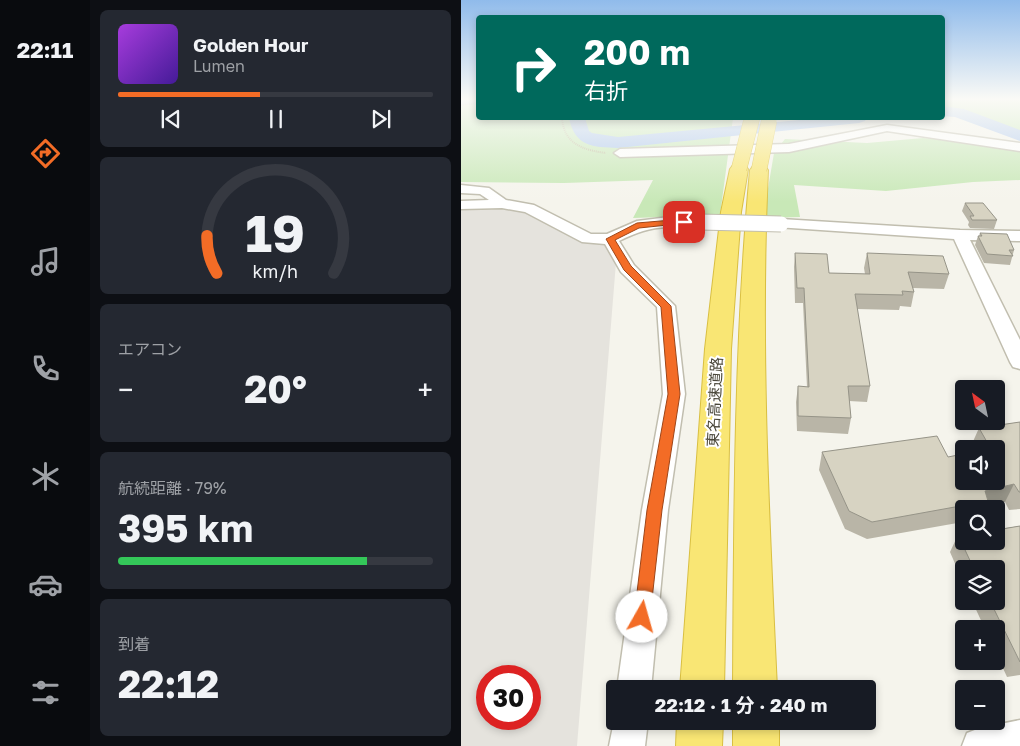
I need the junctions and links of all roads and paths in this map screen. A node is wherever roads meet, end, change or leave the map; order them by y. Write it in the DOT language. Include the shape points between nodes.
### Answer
graph roads {
  1 [pos="565,133"];
  2 [pos="751,133"];
  3 [pos="764,133"];
  4 [pos="863,133"];
  5 [pos="921,133"];
  6 [pos="1020,147"];
  7 [pos="619,153"];
  8 [pos="749,169"];
  9 [pos="461,189"];
  10 [pos="502,204"];
  11 [pos="461,205"];
  12 [pos="960,236"];
  13 [pos="1020,236"];
  14 [pos="611,239"];
  15 [pos="1020,362"];
  16 [pos="635,680"];
  17 [pos="701,680"];
  18 [pos="755,680"];
  19 [pos="629,730"];
  20 [pos="700,730"];
  21 [pos="756,730"];
  22 [pos="1020,738"];
  23 [pos="627,746"];
  24 [pos="699,746"];
  25 [pos="756,746"];
  26 [pos="981,746"];
  1 -- 7 [label="path" via="576,145 589,152"];
  2 -- 8 [label="highway, 東名高速道路, bridge"];
  3 -- 8 [label="highway, 東名高速道路, bridge"];
  4 -- 7 [label="street" via="789,148"];
  5 -- 6 [label="street"];
  8 -- 17 [label="highway, 東名高速道路" via="731,212 718,349"];
  8 -- 18 [label="highway, 東名高速道路" via="756,211 751,356"];
  9 -- 10 [label="street" via="490,192"];
  10 -- 11 [label="street"];
  10 -- 14 [label="street" via="529,208 588,239"];
  12 -- 13 [label="street"];
  12 -- 14 [label="street, bridge" via="781,224 669,222 637,226"];
  12 -- 15 [label="street"];
  14 -- 16 [label="street" via="627,268 666,306 674,394 655,510"];
  19 -- 23 [label="street"];
  20 -- 24 [label="highway"];
  21 -- 25 [label="highway"];
  22 -- 26 [label="street"];
}
